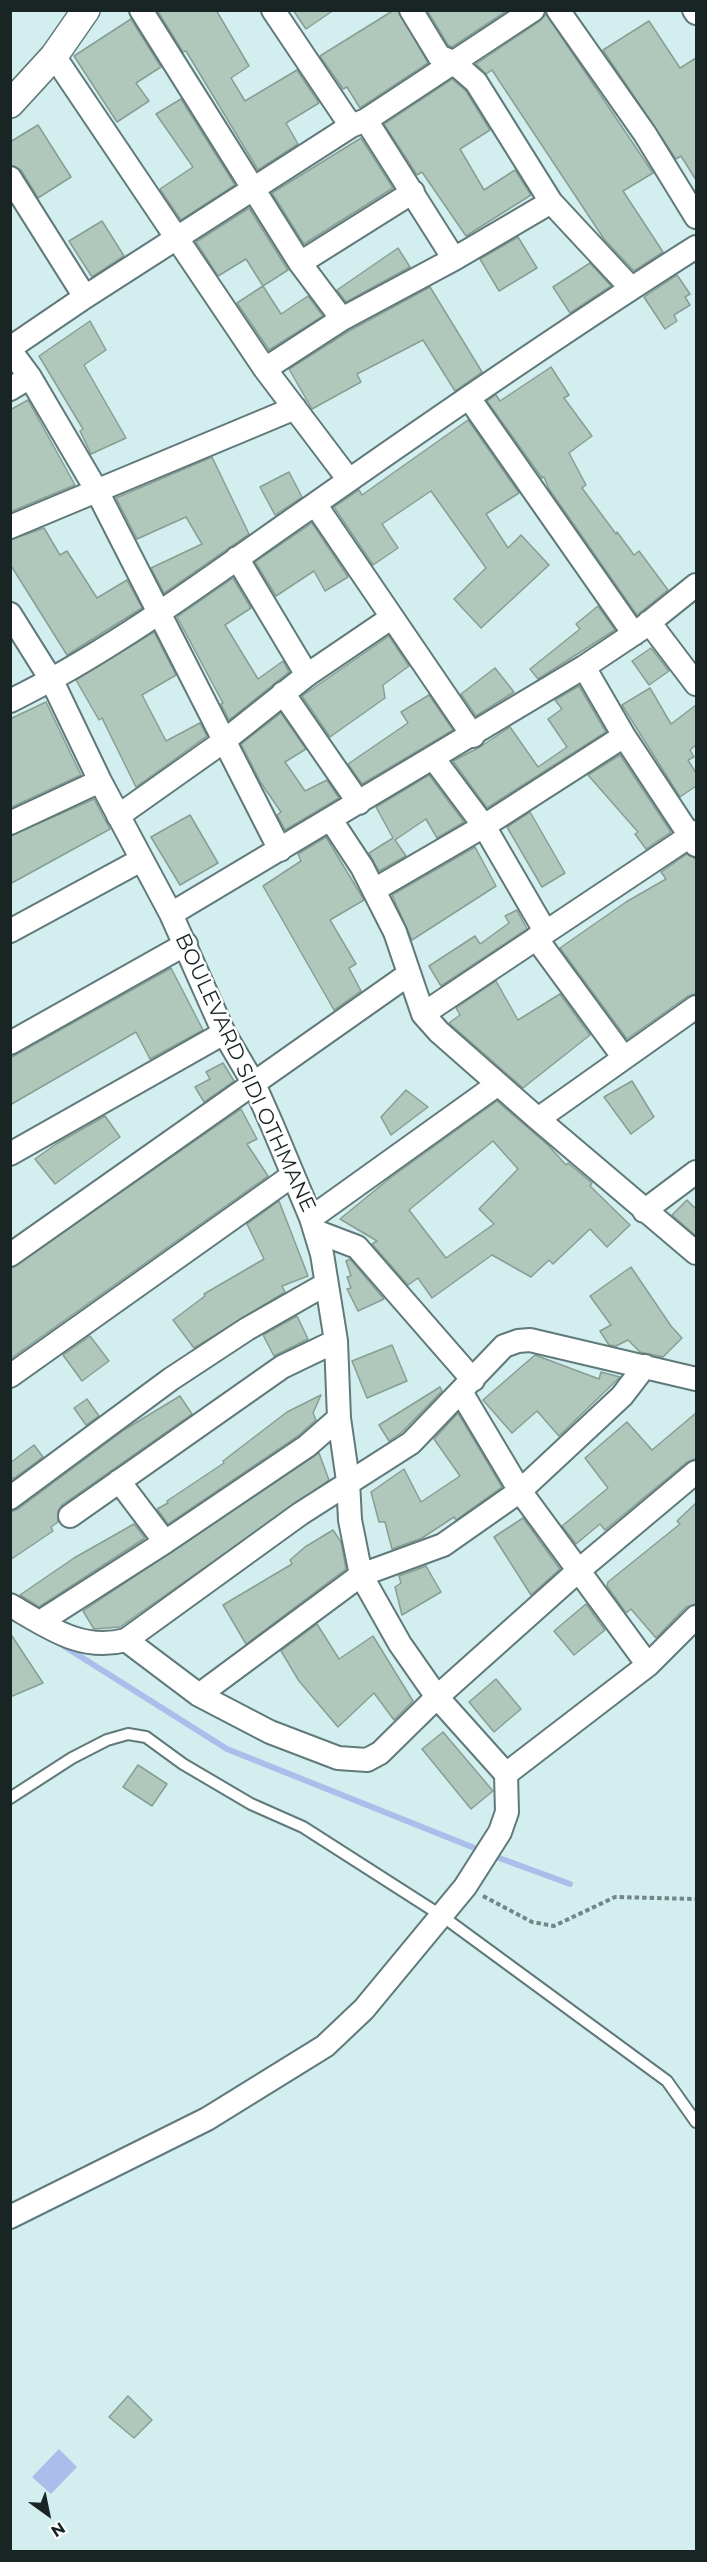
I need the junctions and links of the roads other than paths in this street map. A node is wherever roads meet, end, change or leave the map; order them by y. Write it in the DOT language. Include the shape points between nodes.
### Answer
graph roads {
  1 [pos="86,10"];
  2 [pos="141,10"];
  3 [pos="273,10"];
  4 [pos="411,10"];
  5 [pos="533,10"];
  6 [pos="558,10"];
  7 [pos="54,56"];
  8 [pos="453,62"];
  9 [pos="10,104"];
  10 [pos="359,123"];
  11 [pos="10,178"];
  12 [pos="252,189"];
  13 [pos="413,192"];
  14 [pos="551,202"];
  15 [pos="696,217"];
  16 [pos="176,238"];
  17 [pos="696,247"];
  18 [pos="454,259"];
  19 [pos="300,263"];
  20 [pos="631,288"];
  21 [pos="85,297"];
  22 [pos="342,319"];
  23 [pos="10,349"];
  24 [pos="265,369"];
  25 [pos="30,377"];
  26 [pos="10,388"];
  27 [pos="469,398"];
  28 [pos="295,408"];
  29 [pos="349,480"];
  30 [pos="97,491"];
  31 [pos="315,504"];
  32 [pos="10,527"];
  33 [pos="237,558"];
  34 [pos="696,585"];
  35 [pos="159,613"];
  36 [pos="10,614"];
  37 [pos="392,618"];
  38 [pos="642,628"];
  39 [pos="584,668"];
  40 [pos="307,675"];
  41 [pos="52,681"];
  42 [pos="696,684"];
  43 [pos="283,693"];
  44 [pos="10,701"];
  45 [pos="473,736"];
  46 [pos="624,736"];
  47 [pos="224,741"];
  48 [pos="434,759"];
  49 [pos="100,781"];
  50 [pos="359,803"];
  51 [pos="118,816"];
  52 [pos="331,820"];
  53 [pos="10,823"];
  54 [pos="484,825"];
  55 [pos="694,837"];
  56 [pos="280,850"];
  57 [pos="141,860"];
  58 [pos="374,890"];
  59 [pos="171,914"];
  60 [pos="10,931"];
  61 [pos="541,934"];
  62 [pos="186,944"];
  63 [pos="409,974"];
  64 [pos="696,1006"];
  65 [pos="423,1014"];
  66 [pos="224,1033"];
  67 [pos="10,1043"];
  68 [pos="624,1058"];
  69 [pos="254,1084"];
  70 [pos="498,1084"];
  71 [pos="538,1119"];
  72 [pos="10,1154"];
  73 [pos="696,1172"];
  74 [pos="293,1175"];
  75 [pos="644,1211"];
  76 [pos="313,1224"];
  77 [pos="696,1253"];
  78 [pos="10,1256"];
  79 [pos="326,1284"];
  80 [pos="336,1341"];
  81 [pos="645,1366"];
  82 [pos="10,1376"];
  83 [pos="696,1379"];
  84 [pos="467,1386"];
  85 [pos="339,1418"];
  86 [pos="696,1472"];
  87 [pos="119,1481"];
  88 [pos="348,1481"];
  89 [pos="520,1491"];
  90 [pos="10,1498"];
  91 [pos="70,1516"];
  92 [pos="165,1542"];
  93 [pos="578,1571"];
  94 [pos="362,1575"];
  95 [pos="10,1605"];
  96 [pos="696,1617"];
  97 [pos="40,1622"];
  98 [pos="126,1640"];
  99 [pos="648,1665"];
  100 [pos="199,1695"];
  101 [pos="437,1697"];
  102 [pos="506,1774"];
  103 [pos="10,1798"];
  104 [pos="442,1916"];
  105 [pos="696,2122"];
  106 [pos="10,2217"];
  1 -- 7 [label="street"];
  2 -- 12 [label="street"];
  3 -- 10 [label="street"];
  4 -- 8 [label="street" via="440,56"];
  5 -- 8 [label="street"];
  6 -- 15 [label="street" via="645,134"];
  7 -- 9 [label="street"];
  7 -- 16 [label="street"];
  8 -- 10 [label="street"];
  8 -- 14 [label="street" via="476,82"];
  10 -- 12 [label="street"];
  10 -- 13 [label="street"];
  11 -- 21 [label="street"];
  12 -- 16 [label="street"];
  12 -- 19 [label="street"];
  13 -- 18 [label="street"];
  13 -- 19 [label="street"];
  14 -- 18 [label="street"];
  14 -- 20 [label="street"];
  16 -- 21 [label="street"];
  16 -- 24 [label="street"];
  17 -- 20 [label="street"];
  18 -- 22 [label="street"];
  19 -- 22 [label="street"];
  20 -- 27 [label="street"];
  21 -- 23 [label="street"];
  22 -- 24 [label="street"];
  23 -- 25 [label="street"];
  24 -- 28 [label="street"];
  25 -- 26 [label="street"];
  25 -- 30 [label="street"];
  27 -- 29 [label="street"];
  27 -- 38 [label="street"];
  28 -- 29 [label="street"];
  28 -- 30 [label="street"];
  29 -- 31 [label="street"];
  30 -- 32 [label="street"];
  30 -- 35 [label="street"];
  31 -- 33 [label="street"];
  31 -- 37 [label="street"];
  33 -- 35 [label="street"];
  33 -- 40 [label="street"];
  34 -- 38 [label="street"];
  35 -- 41 [label="street"];
  35 -- 47 [label="street"];
  36 -- 41 [label="street, BOULEVARD SIDI OTHMANE"];
  37 -- 40 [label="street"];
  37 -- 45 [label="street"];
  38 -- 39 [label="street"];
  38 -- 42 [label="street"];
  39 -- 45 [label="street"];
  39 -- 46 [label="street"];
  40 -- 43 [label="street"];
  41 -- 44 [label="street"];
  41 -- 49 [label="street, BOULEVARD SIDI OTHMANE"];
  43 -- 47 [label="street"];
  43 -- 50 [label="street"];
  45 -- 48 [label="street"];
  46 -- 54 [label="street"];
  46 -- 55 [label="street"];
  47 -- 51 [label="street"];
  47 -- 56 [label="street"];
  48 -- 50 [label="street"];
  48 -- 54 [label="street"];
  49 -- 51 [label="street, BOULEVARD SIDI OTHMANE"];
  49 -- 53 [label="street"];
  50 -- 52 [label="street"];
  51 -- 57 [label="street, BOULEVARD SIDI OTHMANE"];
  52 -- 56 [label="street"];
  52 -- 58 [label="street"];
  54 -- 58 [label="street"];
  54 -- 61 [label="street"];
  55 -- 61 [label="street"];
  56 -- 59 [label="street"];
  57 -- 59 [label="street, BOULEVARD SIDI OTHMANE"];
  57 -- 60 [label="street"];
  58 -- 63 [label="street" via="395,932"];
  59 -- 62 [label="street, BOULEVARD SIDI OTHMANE"];
  61 -- 65 [label="street"];
  61 -- 68 [label="street"];
  62 -- 66 [label="street, BOULEVARD SIDI OTHMANE"];
  62 -- 67 [label="street"];
  63 -- 65 [label="street"];
  63 -- 69 [label="street"];
  64 -- 68 [label="street"];
  65 -- 70 [label="street"];
  66 -- 69 [label="street, BOULEVARD SIDI OTHMANE"];
  66 -- 72 [label="street"];
  68 -- 71 [label="street"];
  69 -- 74 [label="street, BOULEVARD SIDI OTHMANE"];
  69 -- 78 [label="street"];
  70 -- 71 [label="street"];
  70 -- 76 [label="street"];
  71 -- 75 [label="street"];
  73 -- 75 [label="street"];
  74 -- 76 [label="street, BOULEVARD SIDI OTHMANE"];
  74 -- 82 [label="street"];
  75 -- 77 [label="street"];
  76 -- 79 [label="street, BOULEVARD SIDI OTHMANE"];
  76 -- 84 [label="street" via="357,1247"];
  79 -- 80 [label="street, BOULEVARD SIDI OTHMANE"];
  79 -- 90 [label="street" via="171,1379"];
  80 -- 85 [label="street, BOULEVARD SIDI OTHMANE"];
  80 -- 87 [label="street" via="282,1367"];
  81 -- 83 [label="street"];
  81 -- 84 [label="street" via="530,1340 518,1341 504,1346"];
  81 -- 89 [label="street" via="622,1396"];
  84 -- 88 [label="street" via="411,1443"];
  84 -- 89 [label="street"];
  85 -- 88 [label="street, BOULEVARD SIDI OTHMANE"];
  85 -- 92 [label="street" via="307,1446"];
  86 -- 93 [label="street"];
  87 -- 91 [label="street"];
  87 -- 92 [label="street"];
  88 -- 94 [label="street, BOULEVARD SIDI OTHMANE" via="350,1520"];
  88 -- 98 [label="street"];
  89 -- 93 [label="street"];
  89 -- 94 [label="street" via="443,1545"];
  92 -- 97 [label="street"];
  93 -- 99 [label="street"];
  93 -- 101 [label="street"];
  94 -- 100 [label="street"];
  94 -- 101 [label="street, BOULEVARD SIDI OTHMANE" via="400,1644"];
  95 -- 97 [label="street"];
  96 -- 99 [label="street"];
  97 -- 98 [label="street" via="73,1640 91,1644"];
  98 -- 100 [label="street"];
  99 -- 102 [label="street"];
  100 -- 101 [label="street" via="270,1732 354,1761 380,1753"];
  101 -- 102 [label="street, BOULEVARD SIDI OTHMANE"];
  102 -- 104 [label="street" via="507,1812 500,1832"];
  103 -- 104 [label="lane" via="107,1740 128,1734 146,1737 251,1804 303,1827"];
  104 -- 105 [label="lane" via="667,2081"];
  104 -- 106 [label="street" via="364,2009 325,2046 207,2119"];
}
